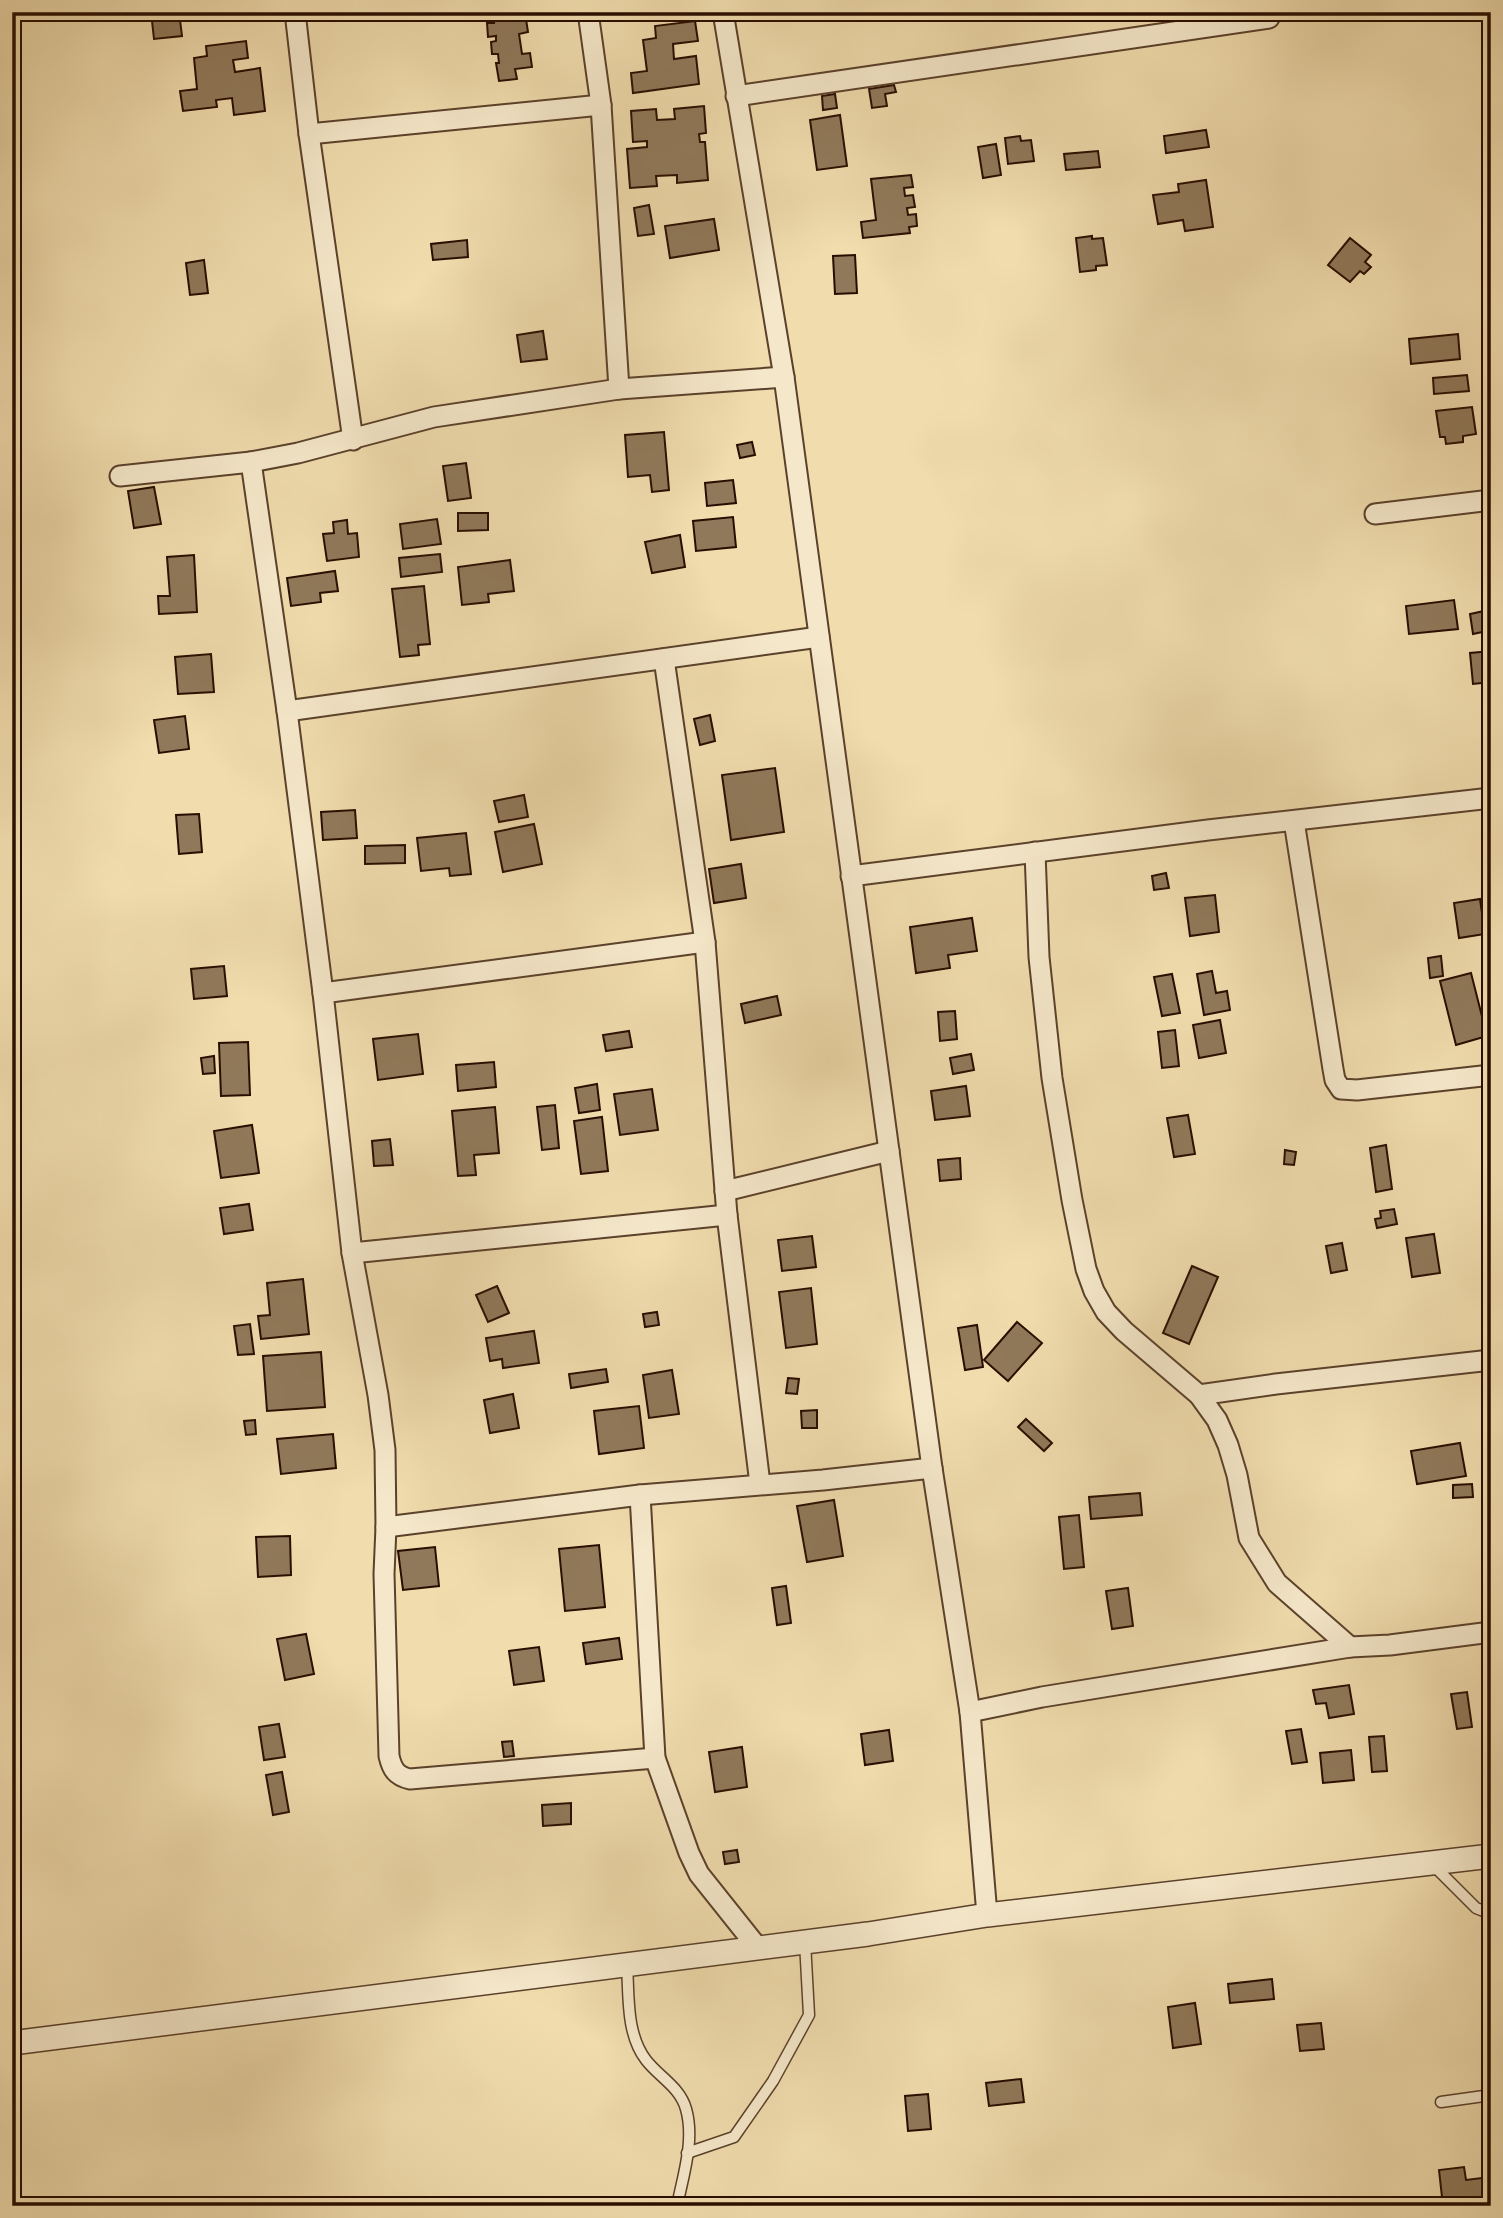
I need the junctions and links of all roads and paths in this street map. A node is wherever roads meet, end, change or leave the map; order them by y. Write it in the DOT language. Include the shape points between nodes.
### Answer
graph roads {
  1 [pos="295,12"];
  2 [pos="588,12"];
  3 [pos="723,12"];
  4 [pos="1269,18"];
  5 [pos="736,96"];
  6 [pos="601,105"];
  7 [pos="309,134"];
  8 [pos="784,377"];
  9 [pos="619,389"];
  10 [pos="353,440"];
  11 [pos="251,462"];
  12 [pos="120,475"];
  13 [pos="1491,500"];
  14 [pos="1375,514"];
  15 [pos="820,637"];
  16 [pos="664,659"];
  17 [pos="287,711"];
  18 [pos="1491,798"];
  19 [pos="1294,821"];
  20 [pos="1035,852"];
  21 [pos="851,876"];
  22 [pos="705,942"];
  23 [pos="323,993"];
  24 [pos="1491,1075"];
  25 [pos="889,1151"];
  26 [pos="725,1191"];
  27 [pos="727,1215"];
  28 [pos="352,1253"];
  29 [pos="1491,1360"];
  30 [pos="1199,1395"];
  31 [pos="932,1468"];
  32 [pos="760,1484"];
  33 [pos="640,1495"];
  34 [pos="386,1527"];
  35 [pos="1491,1632"];
  36 [pos="1350,1647"];
  37 [pos="970,1712"];
  38 [pos="655,1758"];
  39 [pos="1491,1856"];
  40 [pos="1431,1863"];
  41 [pos="1491,1914"];
  42 [pos="987,1915"];
  43 [pos="805,1942"];
  44 [pos="758,1948"];
  45 [pos="626,1965"];
  46 [pos="12,2043"];
  47 [pos="1491,2095"];
  48 [pos="1441,2102"];
  49 [pos="687,2153"];
  50 [pos="1181,2204"];
  51 [pos="677,2206"];
  52 [pos="1162,2206"];
  1 -- 7 [label="street"];
  2 -- 6 [label="street"];
  3 -- 5 [label="street"];
  4 -- 5 [label="street"];
  5 -- 8 [label="street"];
  6 -- 7 [label="street"];
  6 -- 9 [label="street"];
  7 -- 10 [label="street"];
  8 -- 9 [label="street"];
  8 -- 15 [label="street"];
  9 -- 10 [label="street" via="434,417"];
  10 -- 11 [label="street"];
  11 -- 12 [label="street"];
  11 -- 17 [label="street"];
  13 -- 14 [label="street"];
  15 -- 16 [label="street"];
  15 -- 21 [label="street"];
  16 -- 17 [label="street"];
  16 -- 22 [label="street"];
  17 -- 23 [label="street"];
  18 -- 19 [label="street"];
  19 -- 20 [label="street"];
  19 -- 24 [label="street" via="1333,1069 1340,1088"];
  20 -- 21 [label="street"];
  20 -- 30 [label="street" via="1039,957 1052,1078 1086,1269 1106,1312"];
  21 -- 25 [label="street"];
  22 -- 23 [label="street"];
  22 -- 26 [label="street"];
  23 -- 28 [label="street"];
  25 -- 26 [label="street"];
  25 -- 31 [label="street"];
  26 -- 27 [label="street"];
  27 -- 28 [label="street"];
  27 -- 32 [label="street"];
  28 -- 34 [label="street" via="383,1427"];
  29 -- 30 [label="street"];
  30 -- 36 [label="street" via="1228,1446 1250,1538 1276,1583"];
  31 -- 32 [label="street"];
  31 -- 37 [label="street"];
  32 -- 33 [label="street"];
  33 -- 34 [label="street"];
  33 -- 38 [label="street"];
  34 -- 38 [label="street" via="389,1756 396,1774 410,1779"];
  35 -- 36 [label="street"];
  36 -- 37 [label="street"];
  37 -- 42 [label="street"];
  38 -- 44 [label="street" via="699,1874"];
  39 -- 40 [label="street"];
  40 -- 41 [label="lane" via="1476,1908"];
  40 -- 42 [label="street"];
  42 -- 43 [label="street"];
  43 -- 44 [label="street"];
  43 -- 49 [label="lane" via="809,2015 773,2081 734,2137"];
  44 -- 45 [label="street"];
  45 -- 46 [label="street"];
  45 -- 49 [label="lane" via="637,2045 683,2100 689,2127"];
  47 -- 48 [label="lane"];
  49 -- 51 [label="lane"];
  50 -- 52 [label="lane"];
}
